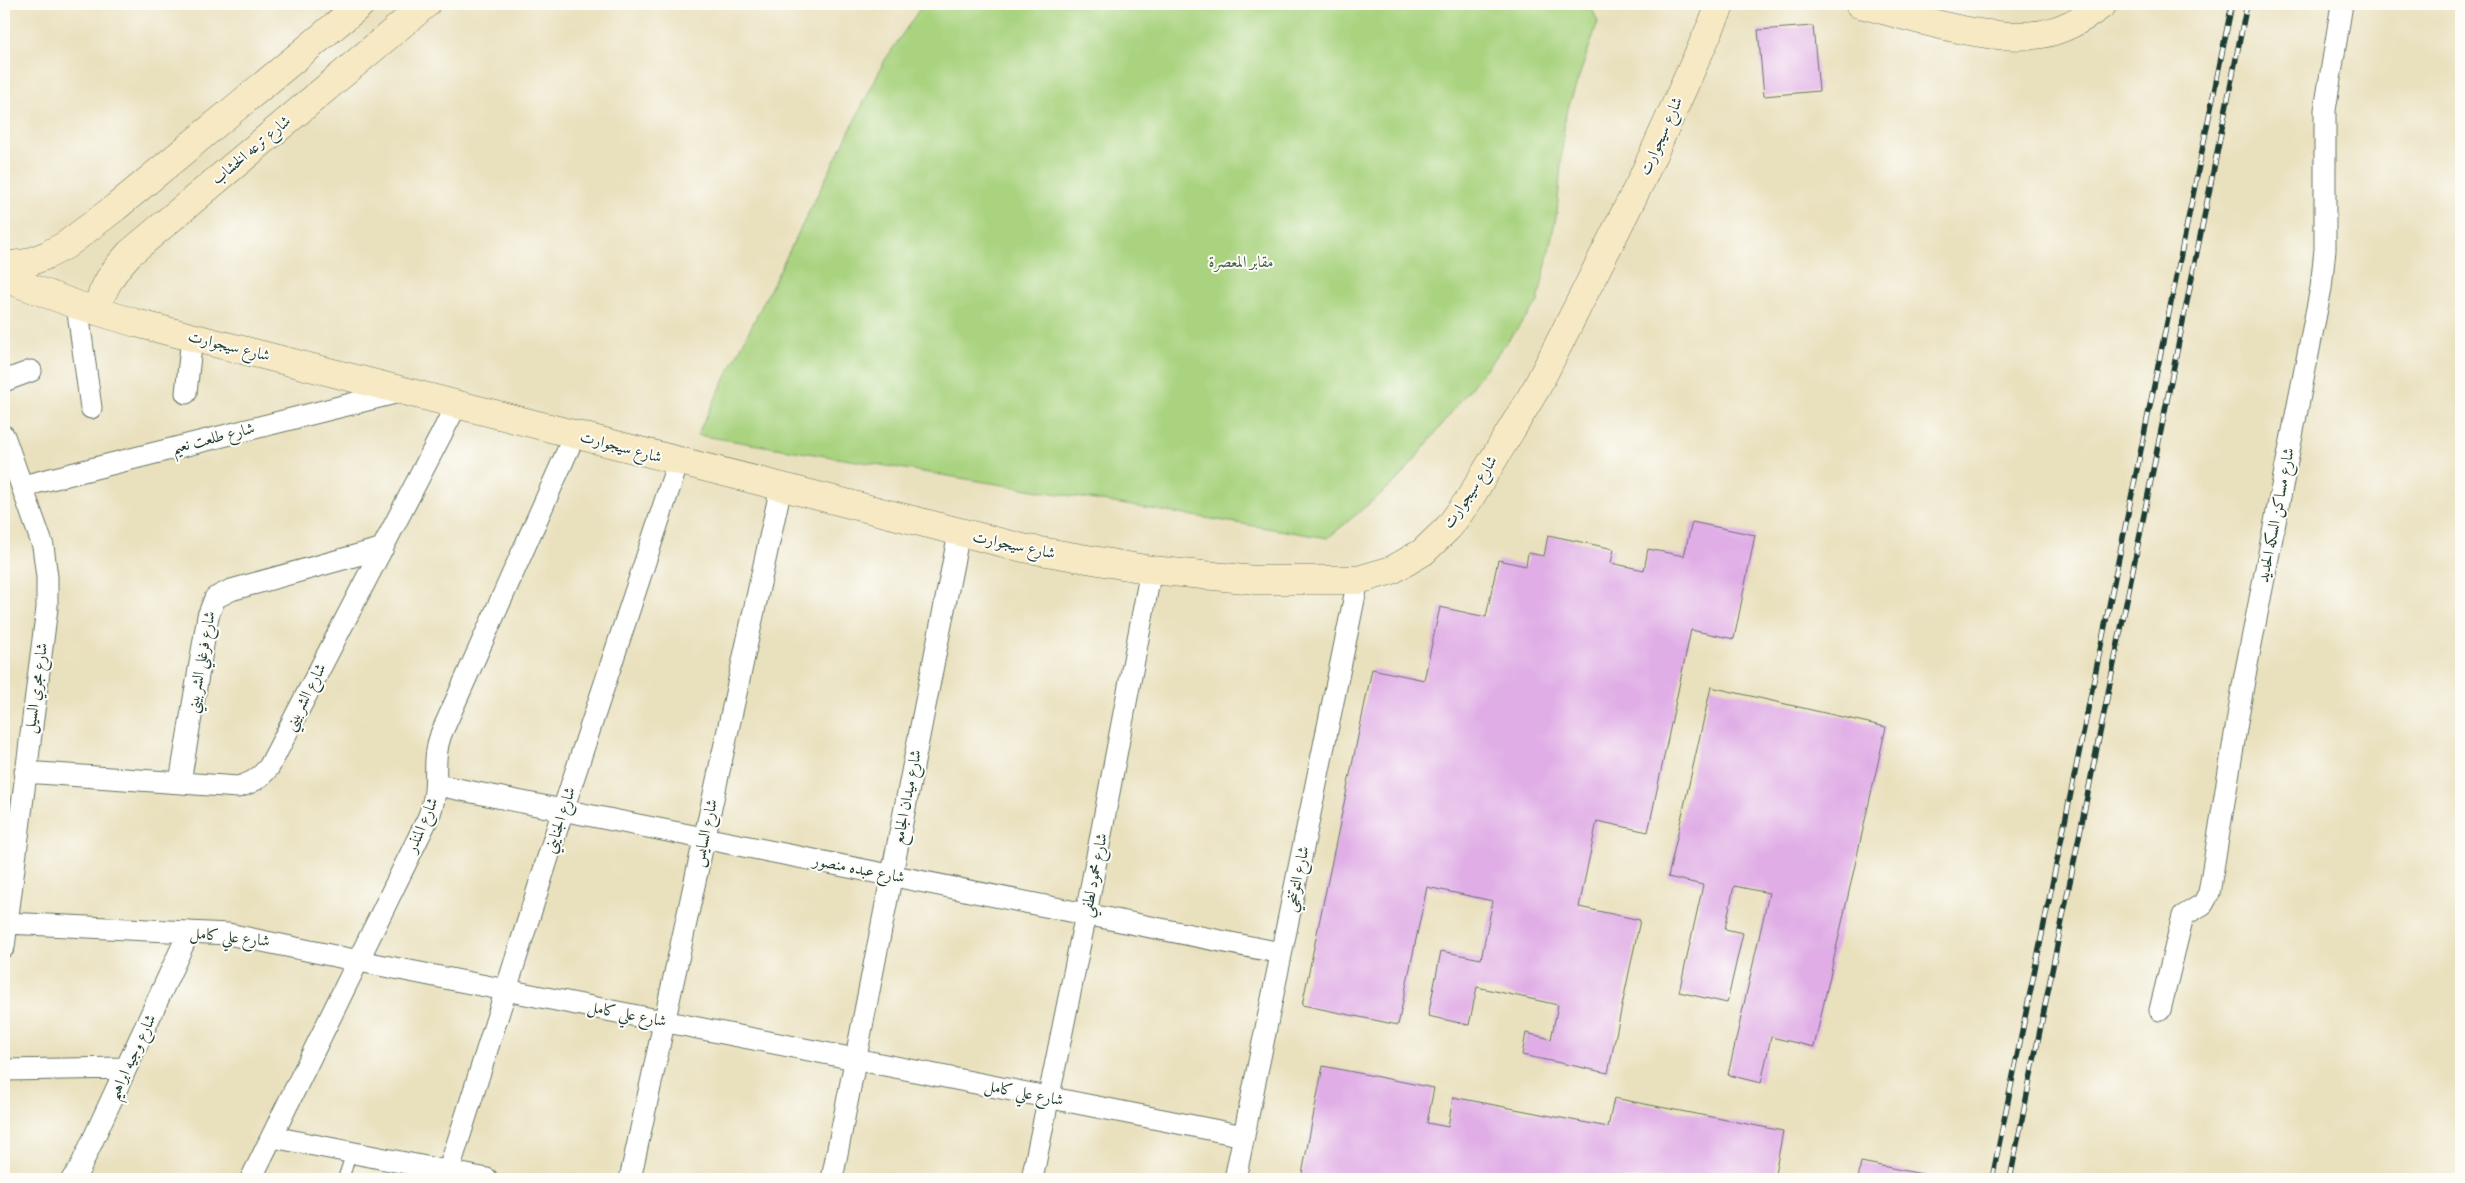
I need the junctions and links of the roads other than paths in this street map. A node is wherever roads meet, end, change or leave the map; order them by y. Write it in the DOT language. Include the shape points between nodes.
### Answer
graph roads {
  1 [pos="361,4"];
  2 [pos="426,4"];
  3 [pos="1721,4"];
  4 [pos="2103,4"];
  5 [pos="2342,4"];
  6 [pos="1875,6"];
  7 [pos="116,207"];
  8 [pos="147,238"];
  9 [pos="4,266"];
  10 [pos="4,278"];
  11 [pos="86,308"];
  12 [pos="192,337"];
  13 [pos="31,372"];
  14 [pos="4,380"];
  15 [pos="403,391"];
  16 [pos="186,394"];
  17 [pos="457,404"];
  18 [pos="91,408"];
  19 [pos="575,434"];
  20 [pos="4,436"];
  21 [pos="678,462"];
  22 [pos="23,486"];
  23 [pos="781,487"];
  24 [pos="959,533"];
  25 [pos="383,548"];
  26 [pos="1151,570"];
  27 [pos="1358,580"];
  28 [pos="25,772"];
  29 [pos="180,782"];
  30 [pos="437,785"];
  31 [pos="563,810"];
  32 [pos="704,838"];
  33 [pos="892,875"];
  34 [pos="1086,914"];
  35 [pos="7,923"];
  36 [pos="189,932"];
  37 [pos="4,947"];
  38 [pos="1282,953"];
  39 [pos="359,960"];
  40 [pos="506,990"];
  41 [pos="2160,1010"];
  42 [pos="664,1022"];
  43 [pos="856,1059"];
  44 [pos="126,1068"];
  45 [pos="4,1070"];
  46 [pos="1048,1098"];
  47 [pos="1244,1136"];
  48 [pos="274,1137"];
  49 [pos="352,1152"];
  50 [pos="447,1175"];
  51 [pos="72,1179"];
  52 [pos="251,1179"];
  53 [pos="344,1179"];
  54 [pos="487,1179"];
  55 [pos="630,1179"];
  56 [pos="832,1179"];
  57 [pos="1032,1179"];
  58 [pos="1235,1179"];
  1 -- 7 [label="street"];
  2 -- 8 [label="street, شارع ترعه الخشاب"];
  3 -- 27 [label="street, شارع سيجوارت" via="1641,181 1590,284 1537,388 1470,498 1449,528 1423,552 1392,570"];
  4 -- 6 [label="street" via="2073,24 2043,34 2010,35 1936,25"];
  5 -- 41 [label="street, شارع مساكن السكه الحديد" via="2325,110 2326,249 2312,340 2244,680 2209,893 2203,904 2183,916"];
  7 -- 8 [label="street"];
  7 -- 9 [label="street" via="47,256"];
  8 -- 11 [label="street, شارع ترعه الخشاب" via="114,270"];
  10 -- 11 [label="street, شارع سيجوارت"];
  11 -- 12 [label="street, شارع سيجوارت"];
  11 -- 18 [label="street"];
  12 -- 15 [label="street, شارع سيجوارت"];
  12 -- 16 [label="street"];
  13 -- 14 [label="street"];
  15 -- 17 [label="street, شارع سيجوارت"];
  15 -- 22 [label="street, شارع طلعت نعيم"];
  17 -- 19 [label="street, شارع سيجوارت"];
  17 -- 25 [label="street, شارع الشربيني"];
  19 -- 21 [label="street, شارع سيجوارت"];
  19 -- 30 [label="street, شارع المنذر" via="440,734 434,760"];
  20 -- 22 [label="street, شارع مجري السيل"];
  21 -- 23 [label="street, شارع سيجوارت"];
  21 -- 31 [label="street, شارع الجنايني"];
  22 -- 28 [label="street, شارع مجري السيل" via="43,546 47,585 47,608"];
  23 -- 24 [label="street, شارع سيجوارت"];
  23 -- 32 [label="street, شارع السايس"];
  24 -- 26 [label="street, شارع سيجوارت" via="1087,561"];
  24 -- 33 [label="street, شارع ميدان الجامع"];
  25 -- 29 [label="street, شارع الشربيني" via="261,777 238,787"];
  25 -- 29 [label="street, شارع فرغلي الشربيني" via="231,590 215,598 208,616"];
  26 -- 27 [label="street, شارع سيجوارت" via="1255,580"];
  26 -- 34 [label="street, شارع محمود لطفي"];
  27 -- 38 [label="street, شارع التوتنجي"];
  28 -- 29 [label="street, شارع الشربيني"];
  28 -- 35 [label="street, شارع مجري السيل"];
  30 -- 31 [label="street, شارع عبده منصور"];
  30 -- 39 [label="street, شارع المنذر" via="428,818"];
  31 -- 32 [label="street, شارع عبده منصور"];
  31 -- 40 [label="street, شارع الجنايني"];
  32 -- 33 [label="street, شارع عبده منصور"];
  32 -- 42 [label="street, شارع السايس"];
  33 -- 34 [label="street, شارع عبده منصور"];
  33 -- 43 [label="street, شارع ميدان الجامع"];
  34 -- 38 [label="street, شارع عبده منصور"];
  34 -- 46 [label="street, شارع محمود لطفي"];
  35 -- 36 [label="street, شارع علي كامل"];
  35 -- 37 [label="street, شارع مجري السيل"];
  36 -- 39 [label="street, شارع علي كامل" via="261,939"];
  36 -- 44 [label="street, شارع وجيه ابراهيم"];
  38 -- 47 [label="street, شارع التوتنجي"];
  39 -- 40 [label="street, شارع علي كامل"];
  39 -- 48 [label="street, شارع المنذر"];
  40 -- 42 [label="street, شارع علي كامل"];
  40 -- 50 [label="street, شارع الجنايني"];
  42 -- 43 [label="street, شارع علي كامل"];
  42 -- 55 [label="street, شارع السايس"];
  43 -- 46 [label="street, شارع علي كامل"];
  43 -- 56 [label="street, شارع ميدان الجامع"];
  44 -- 45 [label="street"];
  44 -- 51 [label="street, شارع وجيه ابراهيم"];
  46 -- 47 [label="street, شارع علي كامل"];
  46 -- 57 [label="street, شارع محمود لطفي"];
  47 -- 58 [label="street, شارع التوتنجي"];
  48 -- 49 [label="street"];
  48 -- 52 [label="street, شارع المنذر"];
  49 -- 50 [label="street"];
  49 -- 53 [label="lane"];
  50 -- 54 [label="street"];
}
